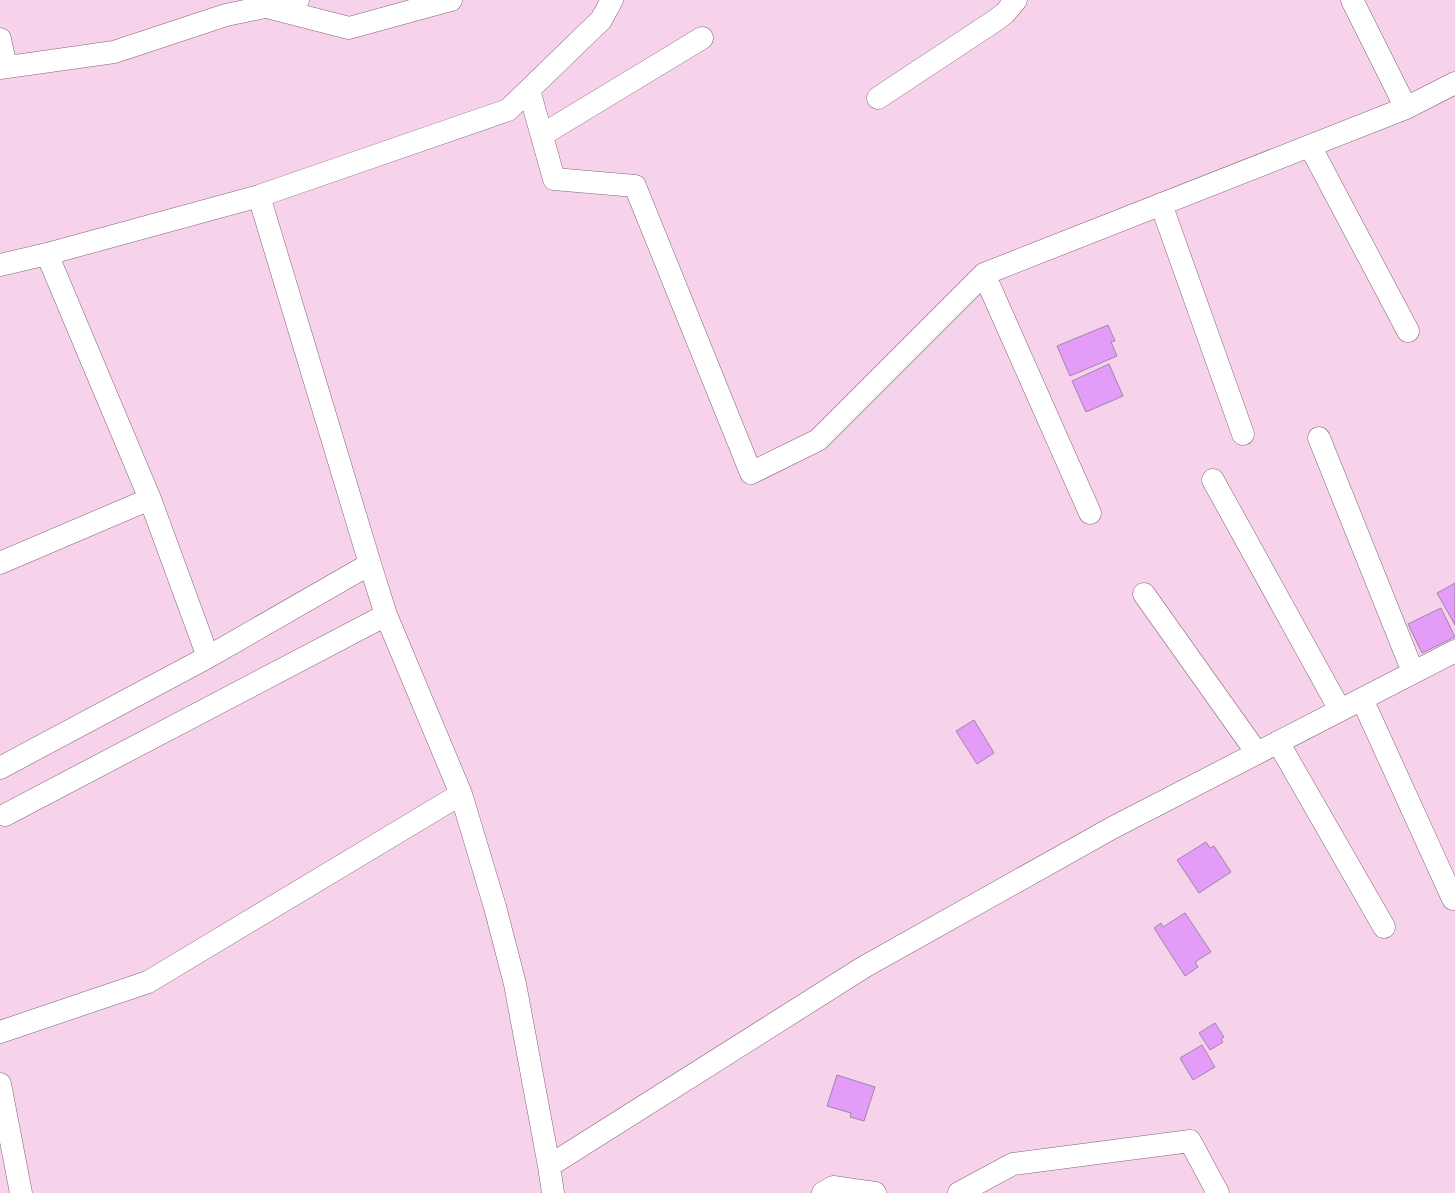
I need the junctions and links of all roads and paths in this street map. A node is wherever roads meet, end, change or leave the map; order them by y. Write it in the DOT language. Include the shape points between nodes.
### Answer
graph roads {
  1 [pos="298,0"];
  2 [pos="450,0"];
  3 [pos="612,0"];
  4 [pos="1016,0"];
  5 [pos="1352,0"];
  6 [pos="266,6"];
  7 [pos="225,7"];
  8 [pos="702,38"];
  9 [pos="0,39"];
  10 [pos="3,68"];
  11 [pos="1455,83"];
  12 [pos="529,90"];
  13 [pos="878,98"];
  14 [pos="1406,108"];
  15 [pos="542,135"];
  16 [pos="1310,146"];
  17 [pos="259,196"];
  18 [pos="1161,204"];
  19 [pos="47,254"];
  20 [pos="0,265"];
  21 [pos="984,274"];
  22 [pos="1408,331"];
  23 [pos="1243,434"];
  24 [pos="1319,438"];
  25 [pos="1213,480"];
  26 [pos="150,499"];
  27 [pos="1090,512"];
  28 [pos="0,563"];
  29 [pos="370,564"];
  30 [pos="1144,594"];
  31 [pos="386,615"];
  32 [pos="1455,651"];
  33 [pos="208,656"];
  34 [pos="1413,672"];
  35 [pos="1362,699"];
  36 [pos="1340,710"];
  37 [pos="1278,742"];
  38 [pos="1257,753"];
  39 [pos="0,768"];
  40 [pos="461,794"];
  41 [pos="6,816"];
  42 [pos="1453,899"];
  43 [pos="1384,927"];
  44 [pos="0,1032"];
  45 [pos="0,1084"];
  46 [pos="550,1166"];
  47 [pos="21,1193"];
  48 [pos="553,1193"];
  49 [pos="823,1193"];
  50 [pos="875,1193"];
  51 [pos="959,1193"];
  52 [pos="1218,1193"];
  1 -- 6 [label="street"];
  2 -- 6 [label="street" via="349,28"];
  3 -- 12 [label="street" via="601,20"];
  4 -- 13 [label="street" via="996,20"];
  5 -- 14 [label="street"];
  6 -- 7 [label="street"];
  7 -- 10 [label="street" via="114,52"];
  8 -- 15 [label="street"];
  9 -- 10 [label="street"];
  11 -- 14 [label="street"];
  12 -- 15 [label="street"];
  12 -- 17 [label="street" via="508,110"];
  14 -- 16 [label="street"];
  15 -- 21 [label="street" via="554,179 634,186 751,473 818,440"];
  16 -- 18 [label="street"];
  16 -- 22 [label="street"];
  17 -- 19 [label="street"];
  17 -- 29 [label="street"];
  18 -- 21 [label="street"];
  18 -- 23 [label="street"];
  19 -- 20 [label="street"];
  19 -- 26 [label="street"];
  21 -- 27 [label="street"];
  24 -- 34 [label="street"];
  25 -- 36 [label="street"];
  26 -- 28 [label="street"];
  26 -- 33 [label="street"];
  29 -- 31 [label="street"];
  29 -- 33 [label="street"];
  30 -- 38 [label="street"];
  31 -- 40 [label="street"];
  31 -- 41 [label="street"];
  32 -- 34 [label="street"];
  33 -- 39 [label="street"];
  34 -- 35 [label="street"];
  35 -- 36 [label="street"];
  35 -- 42 [label="street"];
  36 -- 37 [label="street"];
  37 -- 38 [label="street"];
  37 -- 43 [label="street"];
  38 -- 46 [label="street" via="1112,828 864,967"];
  40 -- 44 [label="street" via="148,982"];
  40 -- 46 [label="street" via="515,984"];
  45 -- 47 [label="street"];
  46 -- 48 [label="street"];
  49 -- 50 [label="street" via="833,1187"];
  51 -- 52 [label="street" via="1013,1164 1190,1140"];
}
